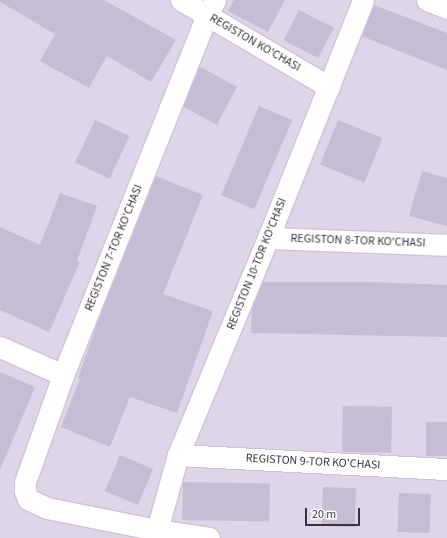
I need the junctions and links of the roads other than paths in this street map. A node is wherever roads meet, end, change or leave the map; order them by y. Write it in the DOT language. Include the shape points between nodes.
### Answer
graph roads {
  1 [pos="181,0"];
  2 [pos="363,0"];
  3 [pos="427,0"];
  4 [pos="211,8"];
  5 [pos="447,8"];
  6 [pos="329,87"];
  7 [pos="268,238"];
  8 [pos="447,245"];
  9 [pos="0,347"];
  10 [pos="63,375"];
  11 [pos="178,455"];
  12 [pos="447,469"];
  13 [pos="157,530"];
  14 [pos="209,538"];
  1 -- 4 [label="street, REGISTON KO'CHASI"];
  2 -- 6 [label="street, REGISTON 10-TOR KO'CHASI"];
  3 -- 5 [label="street"];
  4 -- 6 [label="street, REGISTON KO'CHASI"];
  4 -- 10 [label="street, REGISTON 7-TOR KO'CHASI"];
  6 -- 7 [label="street, REGISTON 10-TOR KO'CHASI"];
  7 -- 8 [label="street, REGISTON 8-TOR KO'CHASI"];
  7 -- 11 [label="street, REGISTON 10-TOR KO'CHASI"];
  9 -- 10 [label="street"];
  10 -- 13 [label="street, REGISTON 7-TOR KO'CHASI" via="25,482 28,499 46,508"];
  11 -- 12 [label="street, REGISTON 9-TOR KO'CHASI"];
  11 -- 13 [label="street, REGISTON 10-TOR KO'CHASI"];
  13 -- 14 [label="street"];
}
